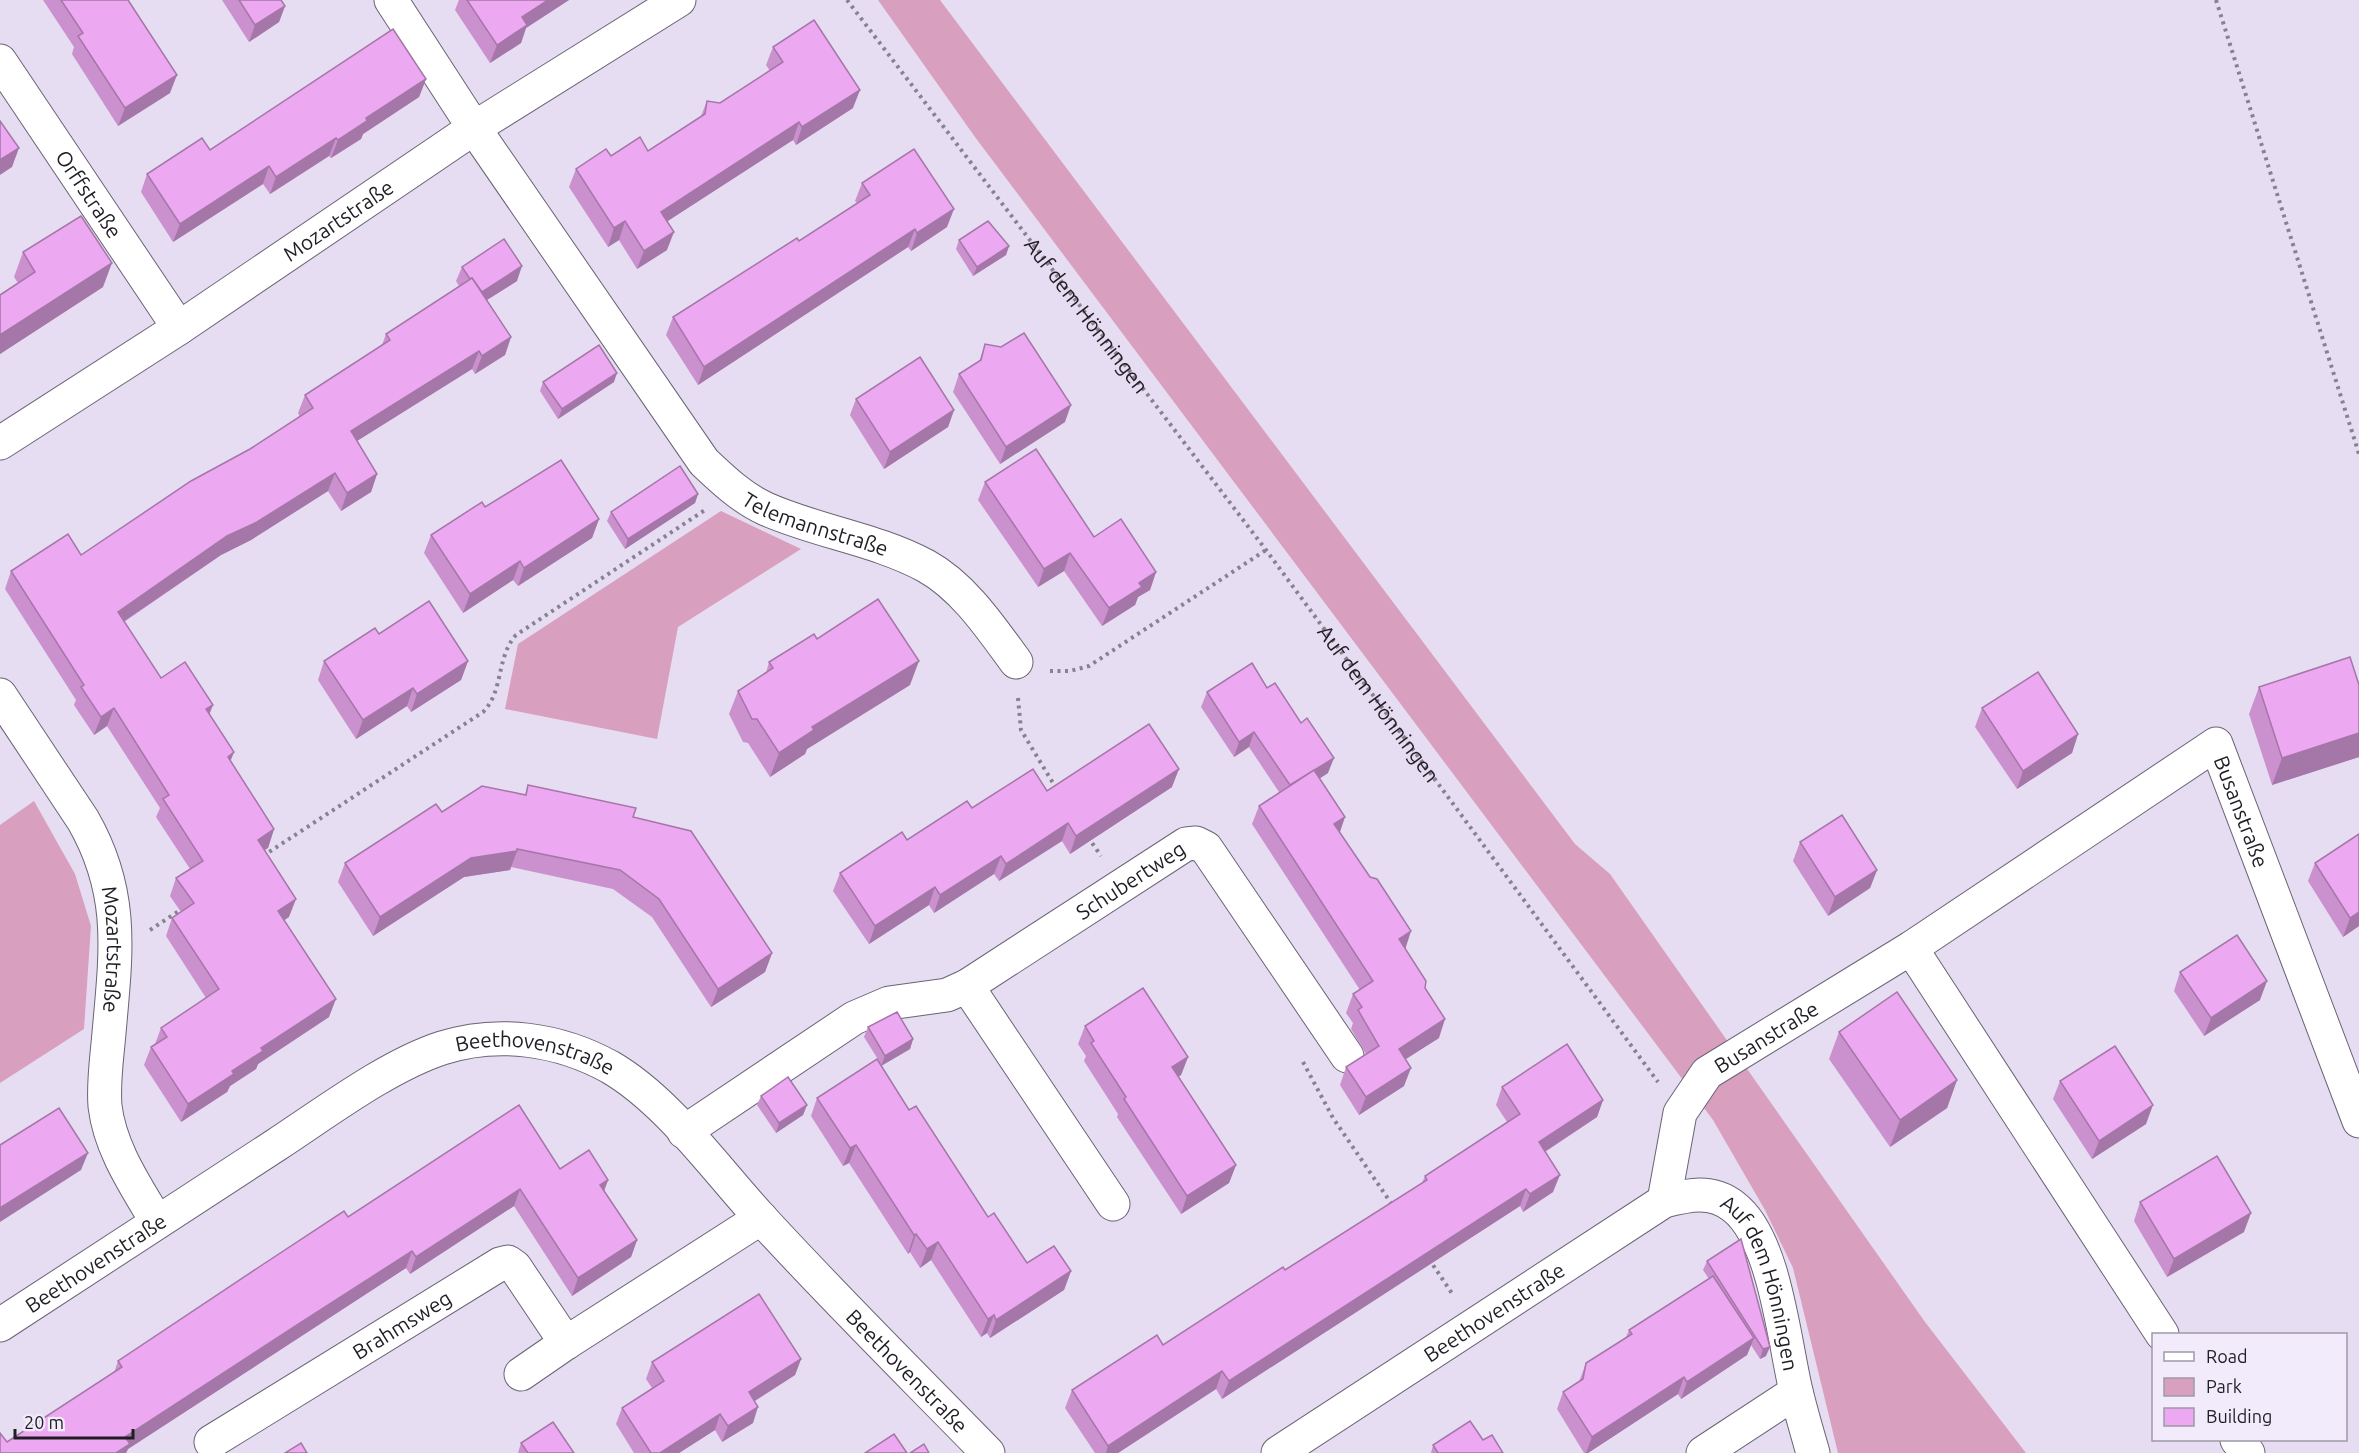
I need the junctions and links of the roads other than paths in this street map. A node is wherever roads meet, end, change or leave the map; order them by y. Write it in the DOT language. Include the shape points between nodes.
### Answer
graph roads {
  1 [pos="391,0"];
  2 [pos="679,0"];
  3 [pos="0,61"];
  4 [pos="474,128"];
  5 [pos="179,328"];
  6 [pos="0,443"];
  7 [pos="1016,662"];
  8 [pos="0,695"];
  9 [pos="1911,948"];
  10 [pos="967,986"];
  11 [pos="1347,1056"];
  12 [pos="2359,1121"];
  13 [pos="684,1132"];
  14 [pos="1719,1198"];
  15 [pos="1664,1202"];
  16 [pos="1113,1204"];
  17 [pos="761,1218"];
  18 [pos="157,1222"];
  19 [pos="0,1325"];
  20 [pos="2161,1333"];
  21 [pos="566,1343"];
  22 [pos="521,1374"];
  23 [pos="1796,1392"];
  24 [pos="2237,1441"];
  25 [pos="211,1442"];
  26 [pos="988,1453"];
  27 [pos="1278,1453"];
  28 [pos="1703,1453"];
  29 [pos="1813,1453"];
  30 [pos="2248,1453"];
  1 -- 4 [label="street, Telemannstraße"];
  2 -- 4 [label="street, Mozartstraße"];
  3 -- 5 [label="street, Orffstraße"];
  4 -- 5 [label="street, Mozartstraße"];
  4 -- 7 [label="street, Telemannstraße" via="704,462 735,490 767,509 927,566 951,584"];
  5 -- 6 [label="street, Mozartstraße"];
  8 -- 18 [label="street, Mozartstraße" via="94,838 110,886 117,952 105,1107 119,1156"];
  9 -- 12 [label="street, Busanstraße" via="2216,744"];
  9 -- 15 [label="street, Busanstraße" via="1707,1073 1680,1113"];
  9 -- 20 [label="street"];
  10 -- 11 [label="street, Schubertweg" via="1186,844 1196,843 1206,848"];
  10 -- 13 [label="street, Schubertweg" via="947,994 889,1003 854,1018"];
  10 -- 16 [label="street"];
  13 -- 17 [label="street, Beethovenstraße"];
  13 -- 18 [label="street, Beethovenstraße" via="614,1070 572,1049 516,1039 460,1043 440,1048 378,1080"];
  14 -- 15 [label="street, Beethovenstraße" via="1700,1194"];
  14 -- 23 [label="street, Auf dem Hönningen" via="1744,1216 1757,1238 1772,1280"];
  15 -- 27 [label="street, Beethovenstraße"];
  17 -- 21 [label="street"];
  17 -- 26 [label="street, Beethovenstraße"];
  18 -- 19 [label="street, Beethovenstraße"];
  21 -- 22 [label="street"];
  21 -- 25 [label="street, Brahmsweg" via="508,1262"];
  23 -- 28 [label="street"];
  23 -- 29 [label="street, Auf dem Hönningen"];
  24 -- 30 [label="street"];
}
